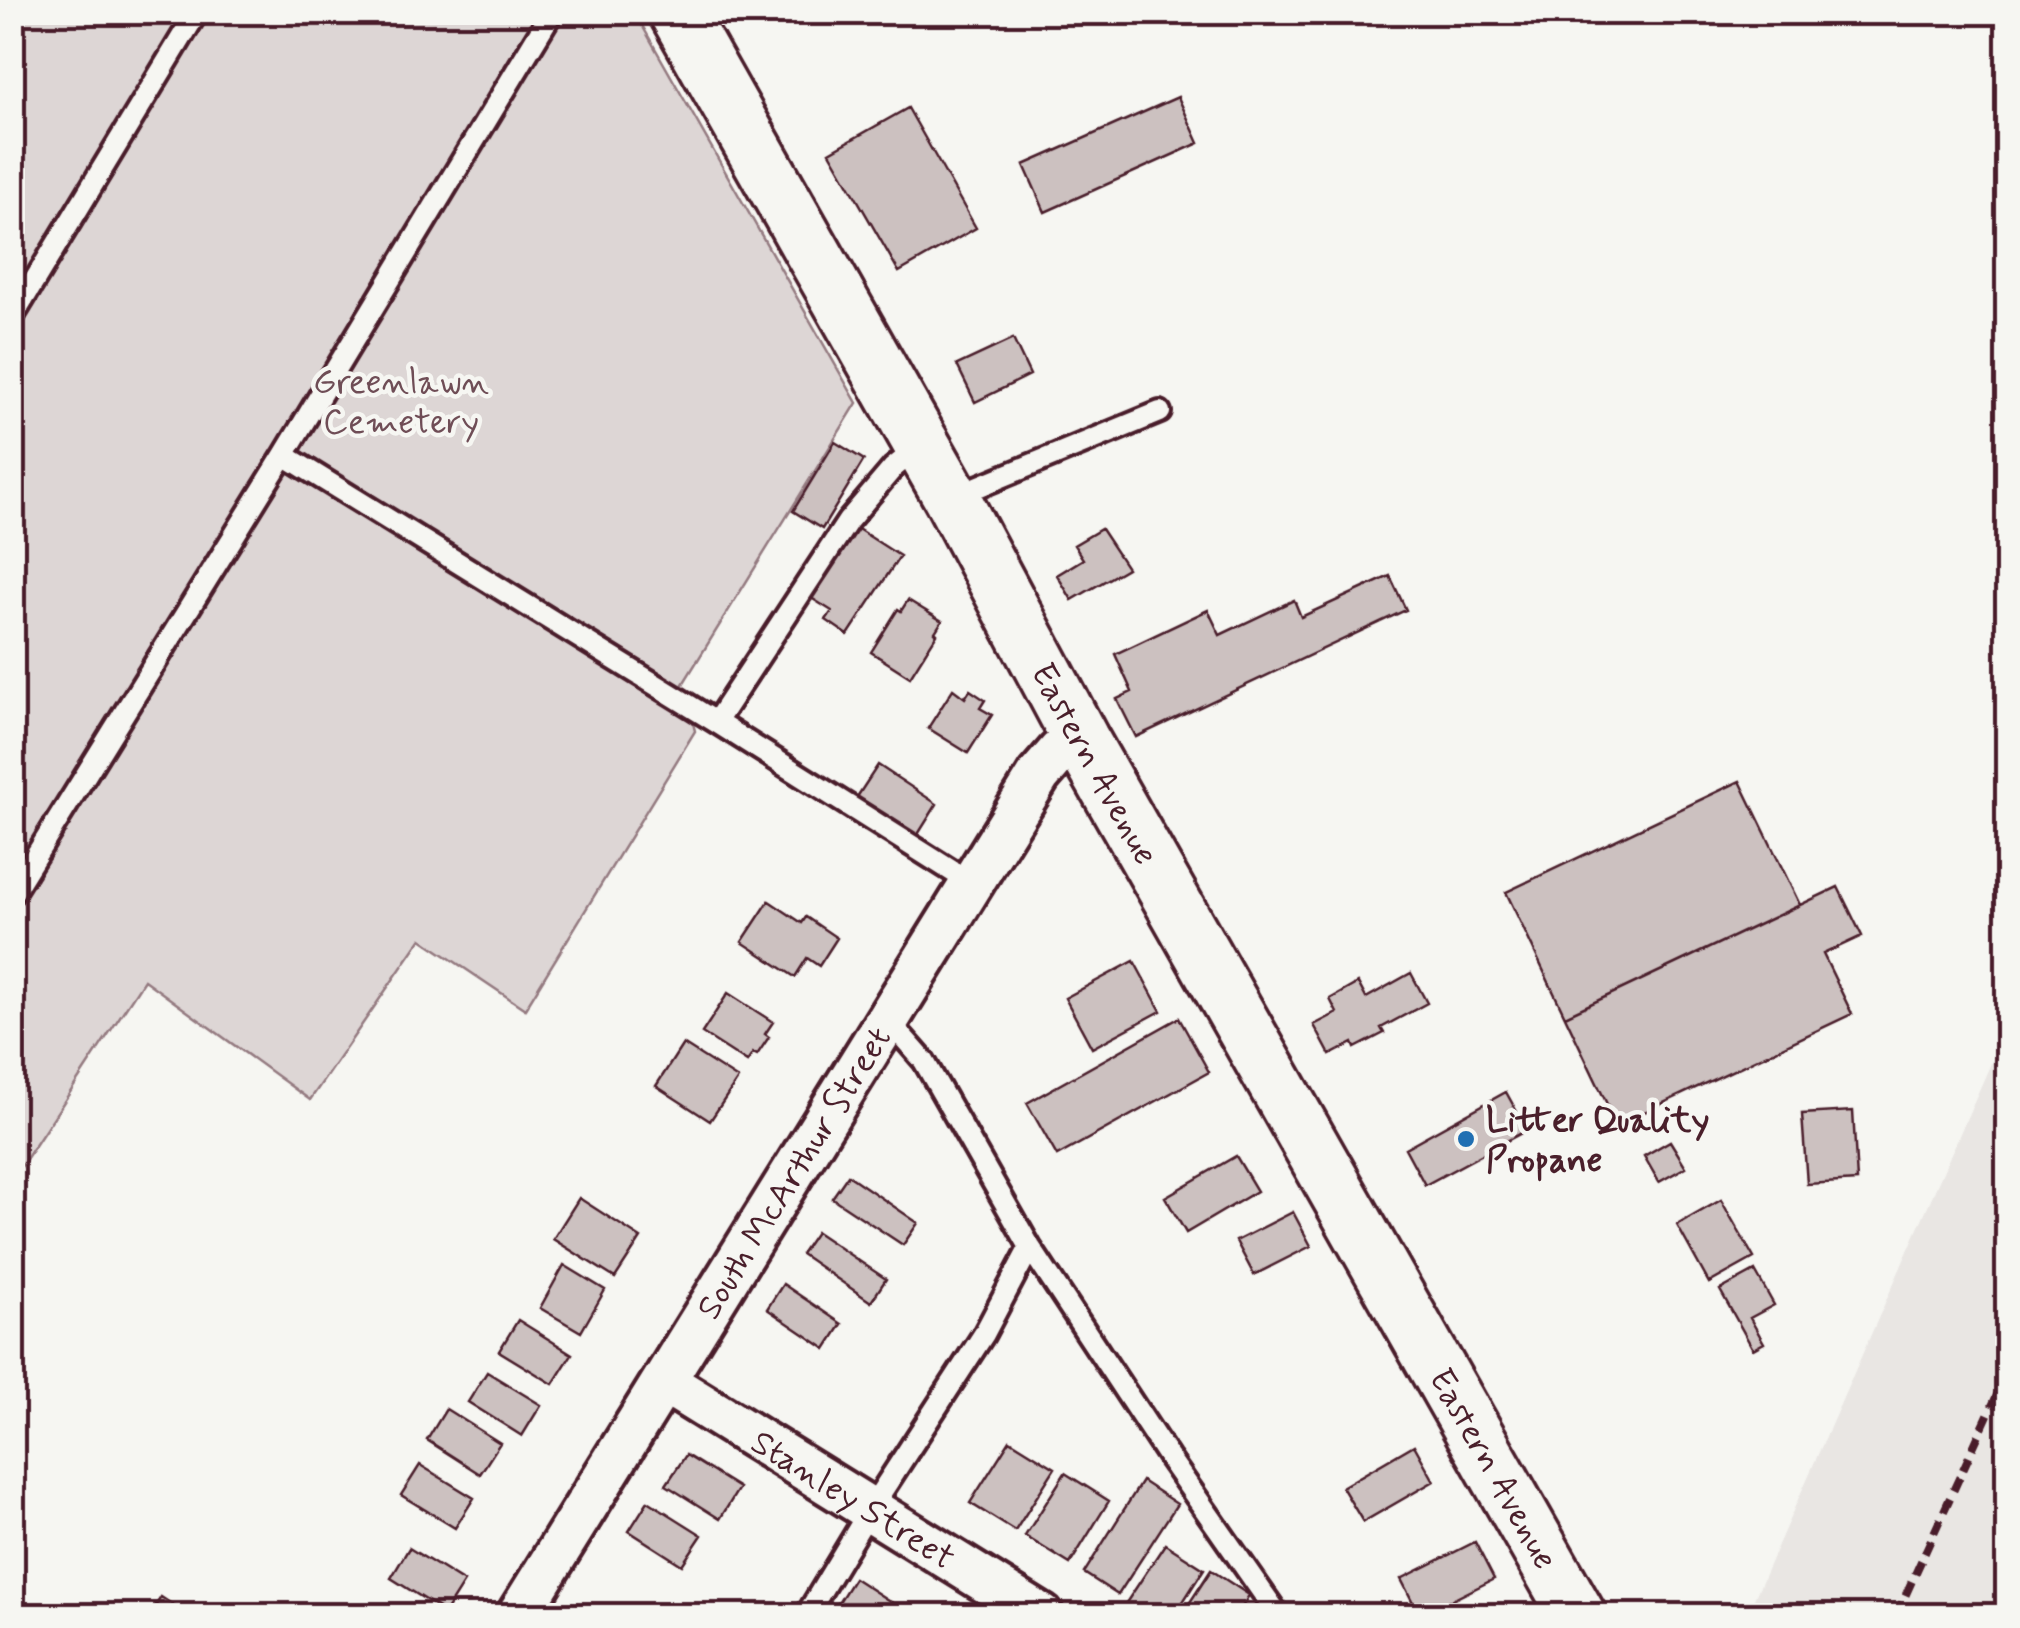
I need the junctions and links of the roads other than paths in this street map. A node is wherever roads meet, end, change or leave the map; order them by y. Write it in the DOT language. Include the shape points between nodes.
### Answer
graph roads {
  1 [pos="198,12"];
  2 [pos="552,12"];
  3 [pos="678,12"];
  4 [pos="12,318"];
  5 [pos="1160,412"];
  6 [pos="922,445"];
  7 [pos="284,455"];
  8 [pos="952,498"];
  9 [pos="716,722"];
  10 [pos="1081,740"];
  11 [pos="971,883"];
  12 [pos="12,894"];
  13 [pos="886,1024"];
  14 [pos="1030,1246"];
  15 [pos="665,1382"];
  16 [pos="871,1508"];
  17 [pos="518,1616"];
  18 [pos="806,1616"];
  19 [pos="1042,1616"];
  20 [pos="1279,1616"];
  21 [pos="1578,1616"];
  1 -- 4 [label="lane"];
  2 -- 7 [label="lane"];
  3 -- 6 [label="main road, Eastern Avenue"];
  5 -- 8 [label="lane"];
  6 -- 8 [label="main road, Eastern Avenue"];
  6 -- 9 [label="lane" via="848,521"];
  7 -- 9 [label="lane"];
  7 -- 12 [label="lane"];
  8 -- 10 [label="main road, Eastern Avenue"];
  9 -- 11 [label="lane"];
  10 -- 11 [label="street, South McArthur Street" via="1059,752 1040,775"];
  10 -- 21 [label="main road, Eastern Avenue"];
  11 -- 13 [label="street, South McArthur Street"];
  13 -- 14 [label="lane" via="924,1061"];
  13 -- 15 [label="street, South McArthur Street"];
  14 -- 16 [label="lane" via="984,1334"];
  14 -- 20 [label="lane"];
  15 -- 16 [label="street, Stanley Street"];
  15 -- 17 [label="street, South McArthur Street"];
  16 -- 18 [label="lane"];
  16 -- 19 [label="street, Stanley Street"];
}
